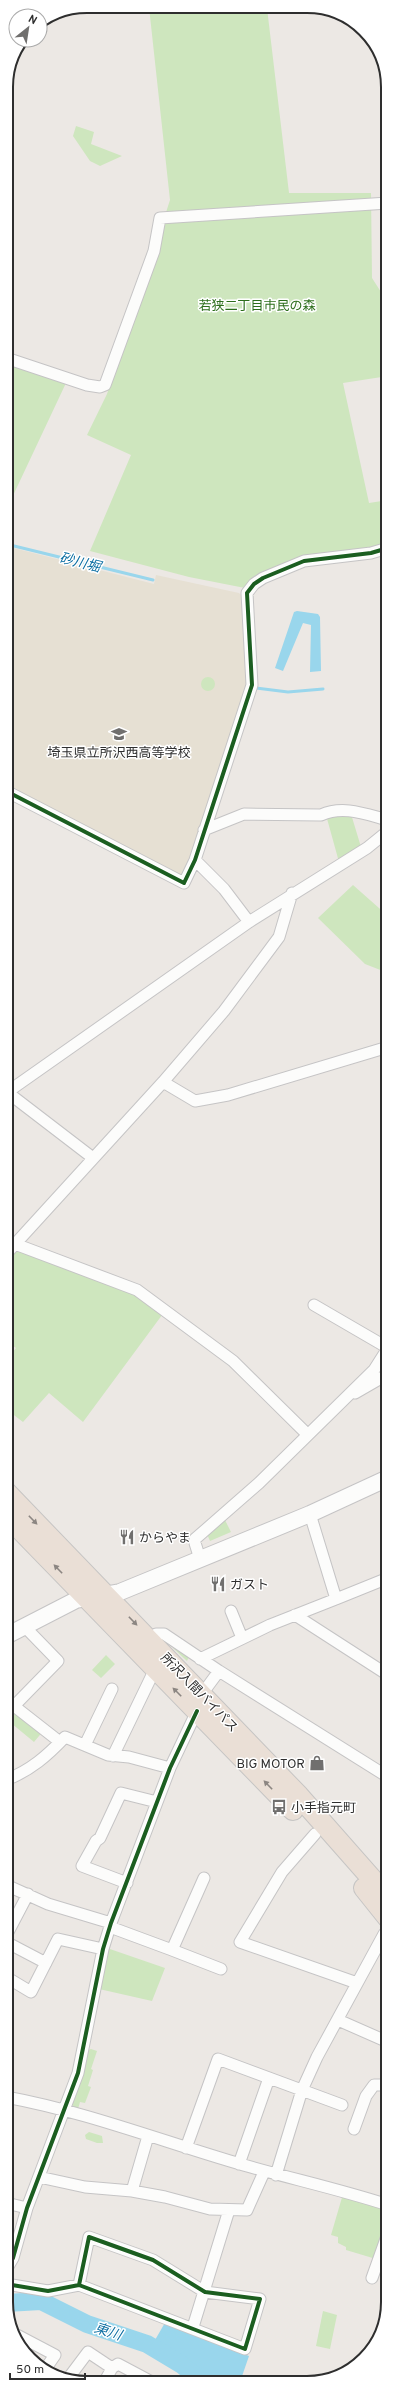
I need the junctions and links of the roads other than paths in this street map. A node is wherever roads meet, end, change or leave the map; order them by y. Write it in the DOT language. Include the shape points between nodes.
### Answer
graph roads {
  1 [pos="381,203"];
  2 [pos="13,360"];
  3 [pos="381,550"];
  4 [pos="13,795"];
  5 [pos="381,818"];
  6 [pos="204,830"];
  7 [pos="381,837"];
  8 [pos="195,860"];
  9 [pos="292,893"];
  10 [pos="249,922"];
  11 [pos="381,1049"];
  12 [pos="163,1082"];
  13 [pos="13,1088"];
  14 [pos="13,1097"];
  15 [pos="93,1158"];
  16 [pos="15,1244"];
  17 [pos="314,1305"];
  18 [pos="381,1344"];
  19 [pos="381,1359"];
  20 [pos="381,1378"];
  21 [pos="338,1403"];
  22 [pos="307,1434"];
  23 [pos="381,1481"];
  24 [pos="13,1499"];
  25 [pos="310,1514"];
  26 [pos="13,1522"];
  27 [pos="200,1559"];
  28 [pos="381,1581"];
  29 [pos="105,1594"];
  30 [pos="84,1598"];
  31 [pos="336,1599"];
  32 [pos="230,1611"];
  33 [pos="295,1615"];
  34 [pos="24,1626"];
  35 [pos="13,1632"];
  36 [pos="156,1634"];
  37 [pos="242,1638"];
  38 [pos="200,1659"];
  39 [pos="155,1669"];
  40 [pos="381,1670"];
  41 [pos="219,1671"];
  42 [pos="112,1689"];
  43 [pos="200,1703"];
  44 [pos="60,1742"];
  45 [pos="85,1745"];
  46 [pos="113,1756"];
  47 [pos="170,1768"];
  48 [pos="381,1773"];
  49 [pos="13,1777"];
  50 [pos="157,1802"];
  51 [pos="315,1834"];
  52 [pos="204,1878"];
  53 [pos="127,1883"];
  54 [pos="13,1888"];
  55 [pos="381,1889"];
  56 [pos="28,1894"];
  57 [pos="381,1910"];
  58 [pos="13,1923"];
  59 [pos="110,1925"];
  60 [pos="381,1939"];
  61 [pos="13,1946"];
  62 [pos="103,1949"];
  63 [pos="172,1950"];
  64 [pos="46,1963"];
  65 [pos="221,1969"];
  66 [pos="13,1981"];
  67 [pos="357,1983"];
  68 [pos="338,2020"];
  69 [pos="381,2039"];
  70 [pos="269,2078"];
  71 [pos="381,2085"];
  72 [pos="302,2090"];
  73 [pos="13,2098"];
  74 [pos="342,2105"];
  75 [pos="65,2111"];
  76 [pos="354,2129"];
  77 [pos="148,2136"];
  78 [pos="186,2148"];
  79 [pos="239,2164"];
  80 [pos="264,2172"];
  81 [pos="276,2175"];
  82 [pos="40,2177"];
  83 [pos="132,2191"];
  84 [pos="381,2202"];
  85 [pos="13,2205"];
  86 [pos="27,2208"];
  87 [pos="229,2210"];
  88 [pos="381,2252"];
  89 [pos="13,2258"];
  90 [pos="372,2278"];
  91 [pos="13,2285"];
  92 [pos="79,2285"];
  93 [pos="205,2292"];
  94 [pos="193,2327"];
  95 [pos="22,2338"];
  96 [pos="48,2365"];
  97 [pos="112,2368"];
  98 [pos="71,2375"];
  99 [pos="108,2376"];
  100 [pos="141,2376"];
  1 -- 2 [label="street" via="160,218 154,251 105,385 100,388 87,385"];
  3 -- 6 [label="street" via="304,561 263,578 247,593 252,685"];
  4 -- 8 [label="street" via="184,883"];
  5 -- 6 [label="street" via="354,811 332,810 321,815 244,814"];
  6 -- 8 [label="street"];
  7 -- 9 [label="street" via="367,848"];
  8 -- 10 [label="street" via="225,891"];
  9 -- 10 [label="street"];
  9 -- 12 [label="street" via="279,937 224,1011"];
  10 -- 13 [label="street"];
  11 -- 12 [label="street" via="228,1095 195,1101"];
  12 -- 15 [label="street"];
  14 -- 15 [label="street"];
  15 -- 16 [label="street"];
  16 -- 22 [label="street" via="137,1290 233,1360"];
  17 -- 18 [label="street"];
  19 -- 21 [label="street" via="374,1370"];
  20 -- 21 [label="street"];
  21 -- 22 [label="street"];
  22 -- 27 [label="street" via="259,1483 195,1539"];
  23 -- 25 [label="street"];
  24 -- 29 [label="highway, 所沢入間バイパス, one-way"];
  25 -- 27 [label="street"];
  25 -- 31 [label="street"];
  30 -- 26 [label="highway, 所沢入間バイパス, one-way"];
  27 -- 29 [label="street" via="120,1592"];
  28 -- 31 [label="street"];
  29 -- 30 [label="street"];
  29 -- 43 [label="highway, 所沢入間バイパス, one-way"];
  30 -- 34 [label="street"];
  30 -- 39 [label="highway, 所沢入間バイパス"];
  31 -- 33 [label="street"];
  32 -- 37 [label="street"];
  33 -- 37 [label="street"];
  33 -- 40 [label="street"];
  34 -- 35 [label="street"];
  34 -- 44 [label="street" via="58,1661 14,1706"];
  36 -- 38 [label="street" via="164,1634"];
  37 -- 38 [label="street"];
  38 -- 41 [label="street"];
  43 -- 39 [label="highway, 所沢入間バイパス, one-way"];
  39 -- 46 [label="street"];
  41 -- 43 [label="street"];
  41 -- 48 [label="street"];
  42 -- 45 [label="street"];
  43 -- 47 [label="street"];
  51 -- 43 [label="highway, 所沢入間バイパス, one-way"];
  43 -- 55 [label="highway, 所沢入間バイパス" via="299,1796"];
  44 -- 45 [label="street" via="65,1737"];
  44 -- 49 [label="street" via="43,1760"];
  45 -- 46 [label="street"];
  46 -- 47 [label="street" via="129,1757"];
  47 -- 50 [label="street"];
  50 -- 53 [label="street"];
  50 -- 53 [label="street" via="121,1793 100,1838 82,1866"];
  51 -- 57 [label="highway, 所沢入間バイパス"];
  51 -- 67 [label="street" via="282,1872 240,1942"];
  52 -- 63 [label="street"];
  53 -- 59 [label="street"];
  54 -- 56 [label="street"];
  56 -- 58 [label="street"];
  56 -- 59 [label="street" via="48,1904"];
  59 -- 62 [label="street"];
  59 -- 63 [label="street"];
  60 -- 67 [label="street"];
  61 -- 64 [label="street"];
  62 -- 64 [label="street" via="58,1939"];
  62 -- 75 [label="street" via="78,2073"];
  63 -- 65 [label="street"];
  64 -- 66 [label="street" via="31,1992"];
  67 -- 68 [label="street"];
  68 -- 69 [label="street"];
  68 -- 72 [label="street"];
  70 -- 72 [label="street"];
  70 -- 78 [label="street" via="218,2059"];
  70 -- 79 [label="street"];
  71 -- 76 [label="street" via="374,2085 366,2096"];
  72 -- 74 [label="street"];
  72 -- 81 [label="street"];
  73 -- 75 [label="street" via="47,2104"];
  75 -- 77 [label="street"];
  75 -- 82 [label="street"];
  77 -- 78 [label="street"];
  77 -- 83 [label="street"];
  78 -- 79 [label="street"];
  79 -- 80 [label="street"];
  80 -- 81 [label="street"];
  80 -- 87 [label="street" via="247,2210"];
  81 -- 84 [label="street"];
  82 -- 83 [label="street" via="85,2187"];
  82 -- 86 [label="street"];
  83 -- 87 [label="street" via="165,2196 210,2209"];
  85 -- 86 [label="street"];
  86 -- 89 [label="street"];
  87 -- 93 [label="street"];
  88 -- 90 [label="street"];
  91 -- 92 [label="street" via="48,2291"];
  92 -- 93 [label="street" via="88,2237 153,2260"];
  92 -- 94 [label="street"];
  93 -- 94 [label="street"];
  93 -- 94 [label="street" via="260,2299 245,2349"];
  95 -- 96 [label="street" via="55,2355"];
  97 -- 98 [label="street" via="88,2352"];
  97 -- 99 [label="street"];
  97 -- 100 [label="street" via="118,2364"];
}
